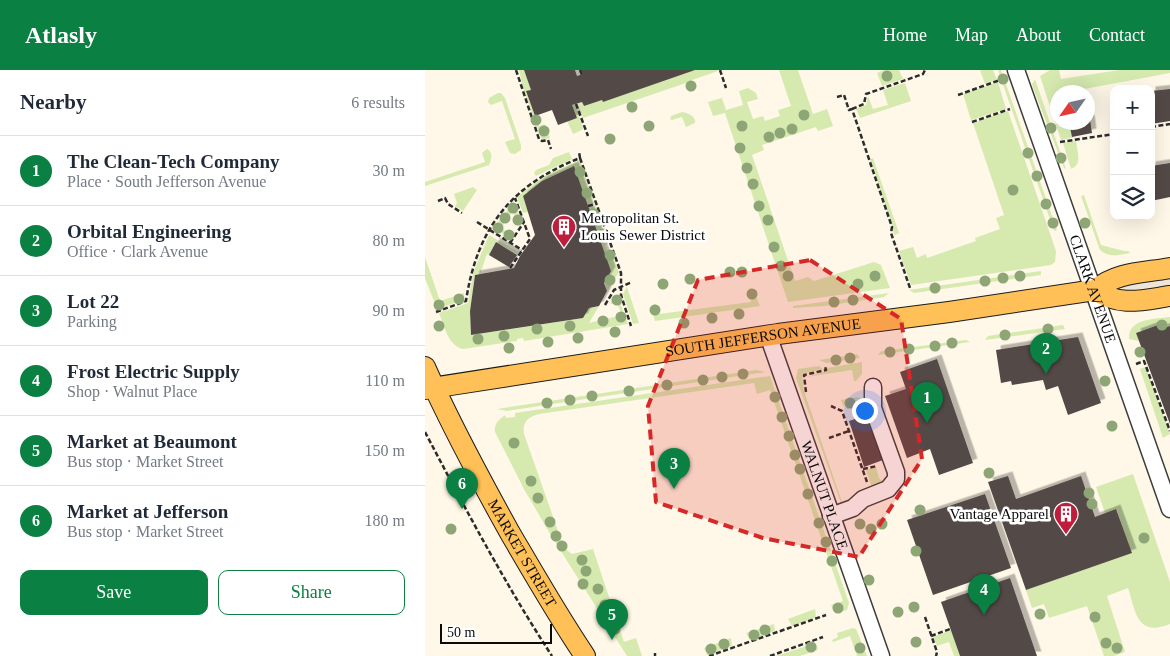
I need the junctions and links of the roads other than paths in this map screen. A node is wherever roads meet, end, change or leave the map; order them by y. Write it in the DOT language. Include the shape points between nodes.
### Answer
graph roads {
  1 [pos="1016,70"];
  2 [pos="1170,268"];
  3 [pos="1095,290"];
  4 [pos="1170,296"];
  5 [pos="768,335"];
  6 [pos="425,367"];
  7 [pos="873,387"];
  8 [pos="430,389"];
  9 [pos="1170,509"];
  10 [pos="831,516"];
  11 [pos="585,656"];
  12 [pos="881,656"];
  1 -- 3 [label="street, CLARK AVENUE"];
  2 -- 3 [label="main road, SOUTH JEFFERSON AVENUE" via="1119,276"];
  3 -- 4 [label="main road" via="1120,302"];
  3 -- 5 [label="main road, SOUTH JEFFERSON AVENUE"];
  3 -- 9 [label="street, CLARK AVENUE"];
  5 -- 8 [label="main road, SOUTH JEFFERSON AVENUE"];
  5 -- 10 [label="street, WALNUT PLACE"];
  6 -- 8 [label="main road, MARKET STREET"];
  7 -- 10 [label="street" via="873,408 896,479 888,489"];
  8 -- 11 [label="main road, MARKET STREET" via="529,565"];
  10 -- 12 [label="street, WALNUT PLACE"];
}
